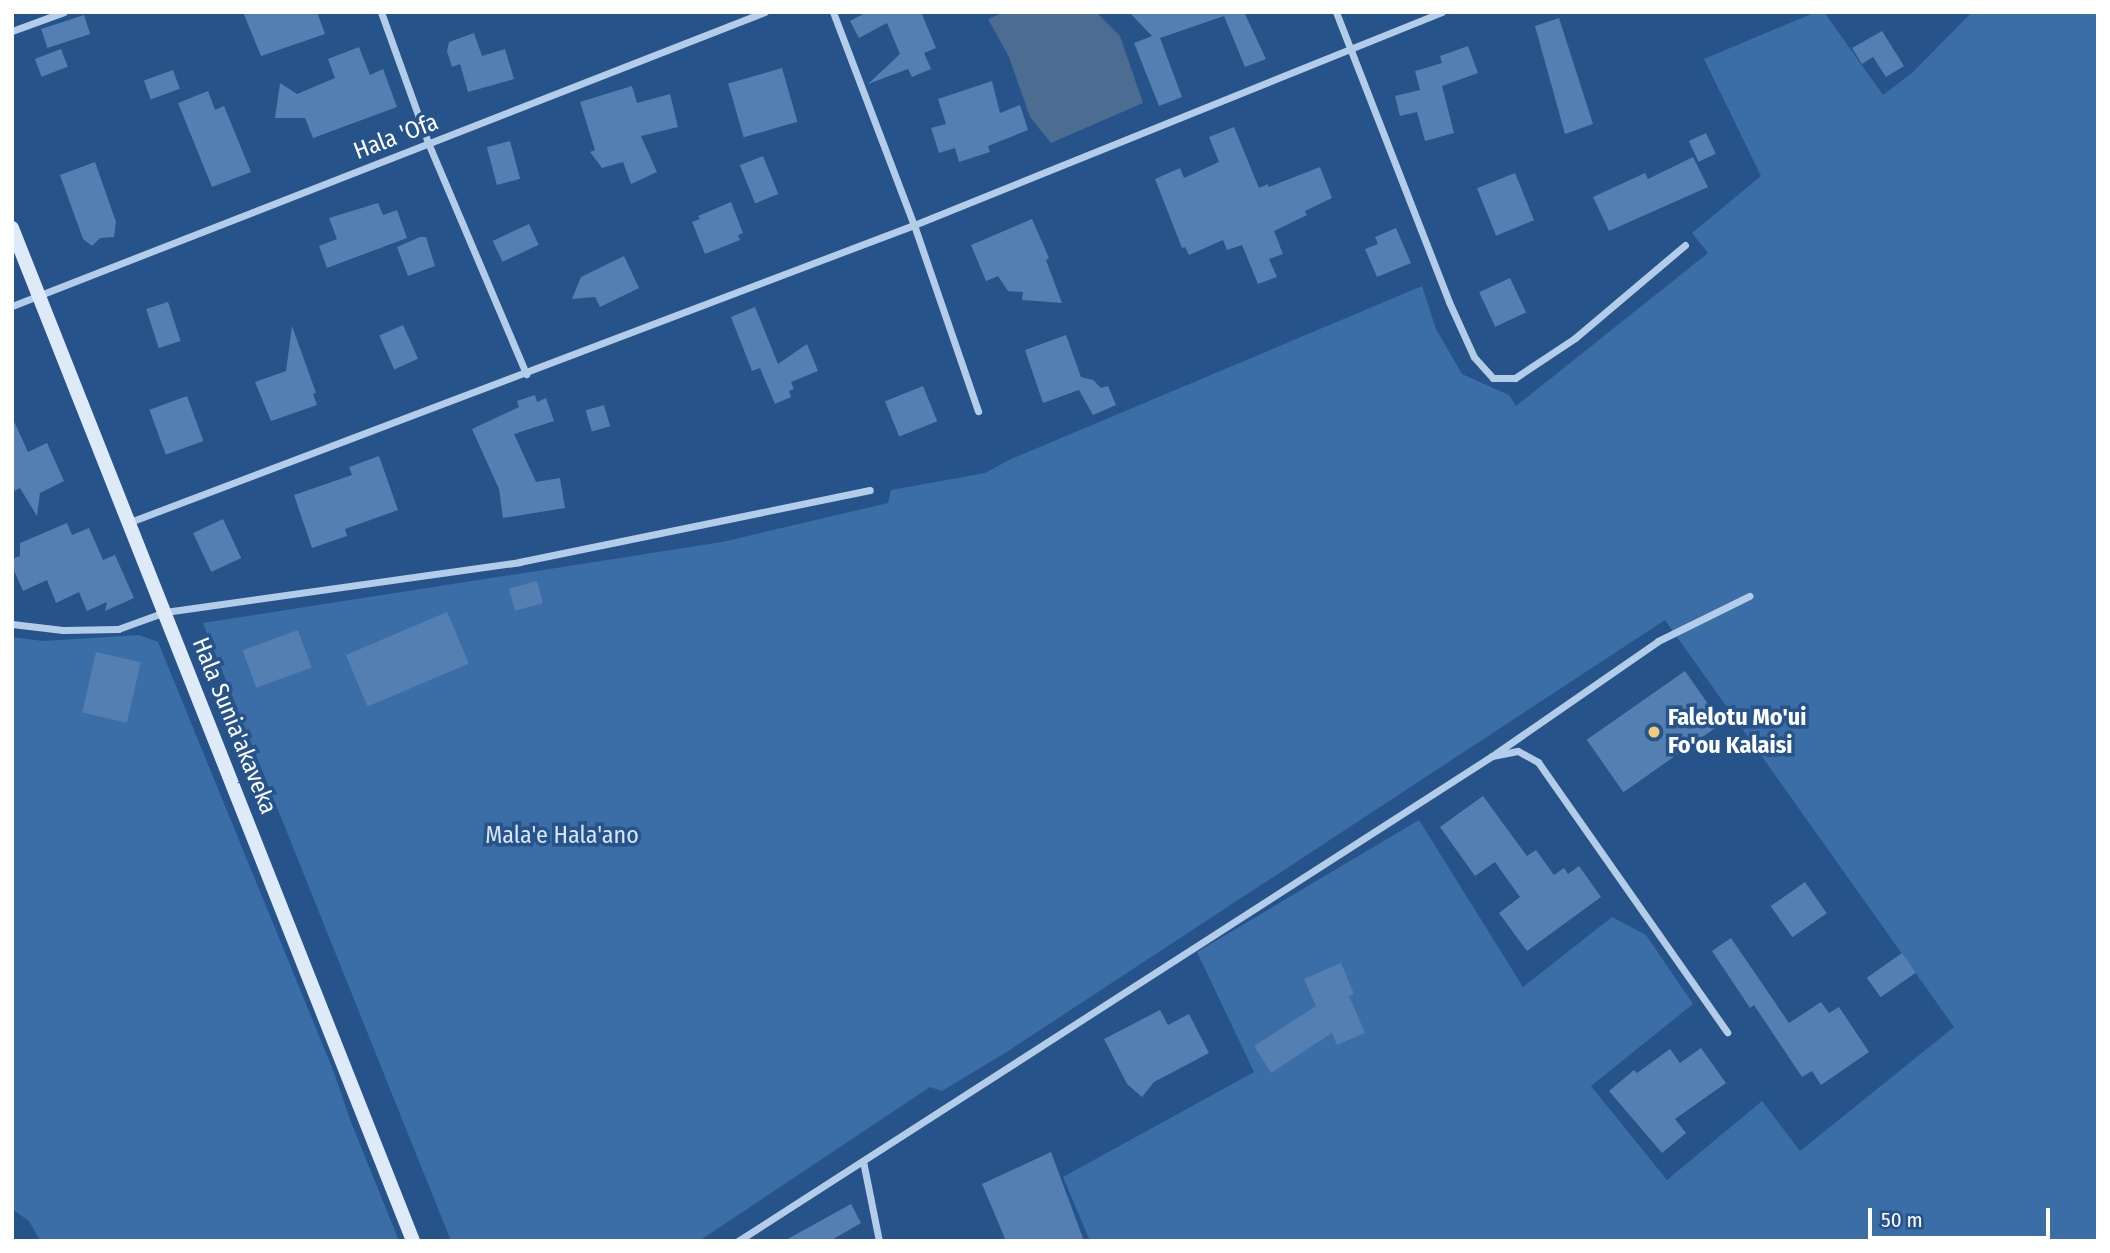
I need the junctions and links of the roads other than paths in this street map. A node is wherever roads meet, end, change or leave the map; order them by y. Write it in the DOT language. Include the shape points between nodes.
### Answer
graph roads {
  1 [pos="64,12"];
  2 [pos="381,12"];
  3 [pos="765,12"];
  4 [pos="833,12"];
  5 [pos="1336,12"];
  6 [pos="1442,12"];
  7 [pos="12,31"];
  8 [pos="1351,49"];
  9 [pos="429,145"];
  10 [pos="914,225"];
  11 [pos="12,228"];
  12 [pos="1685,245"];
  13 [pos="40,297"];
  14 [pos="12,306"];
  15 [pos="526,374"];
  16 [pos="978,411"];
  17 [pos="870,490"];
  18 [pos="130,522"];
  19 [pos="1749,596"];
  20 [pos="164,612"];
  21 [pos="12,624"];
  22 [pos="1492,756"];
  23 [pos="1727,1032"];
  24 [pos="863,1161"];
  25 [pos="413,1241"];
  26 [pos="738,1241"];
  27 [pos="879,1241"];
  1 -- 7 [label="street"];
  2 -- 9 [label="street"];
  3 -- 9 [label="street, Hala 'Ofa"];
  4 -- 10 [label="street"];
  5 -- 8 [label="street"];
  6 -- 8 [label="street"];
  8 -- 10 [label="street"];
  8 -- 12 [label="street" via="1449,302 1474,357 1493,377 1515,378 1575,338"];
  9 -- 13 [label="street, Hala 'Ofa"];
  9 -- 15 [label="street"];
  10 -- 15 [label="street"];
  10 -- 16 [label="street"];
  11 -- 13 [label="street, Hala Sunia'akaveka"];
  13 -- 14 [label="street, Hala 'Ofa"];
  13 -- 18 [label="street, Hala Sunia'akaveka"];
  15 -- 18 [label="street"];
  17 -- 20 [label="street" via="519,562"];
  18 -- 20 [label="street, Hala Sunia'akaveka"];
  19 -- 22 [label="street" via="1658,641"];
  20 -- 21 [label="street" via="118,628 63,631"];
  20 -- 25 [label="street, Hala Sunia'akaveka"];
  22 -- 23 [label="street" via="1518,751 1538,762"];
  22 -- 24 [label="street"];
  24 -- 26 [label="street"];
  24 -- 27 [label="street"];
}
